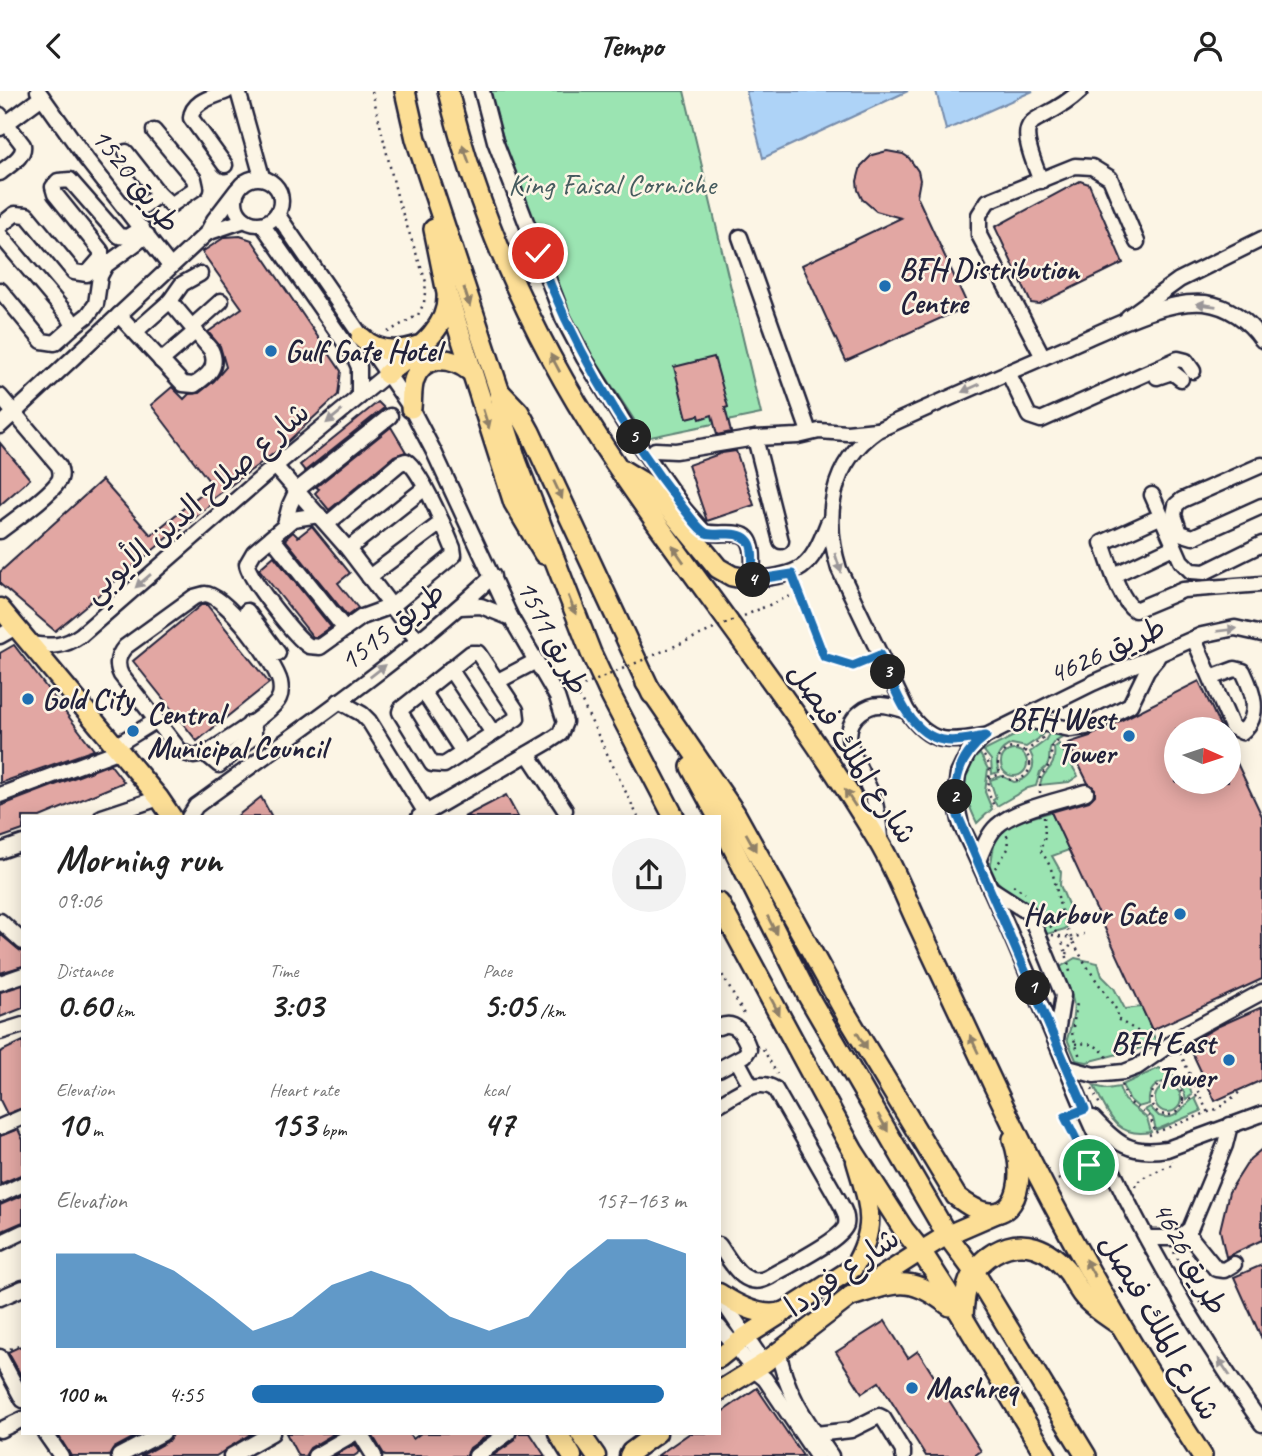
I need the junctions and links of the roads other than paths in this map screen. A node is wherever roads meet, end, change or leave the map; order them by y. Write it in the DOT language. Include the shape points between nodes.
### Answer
graph roads {
  1 [pos="227,91"];
  2 [pos="238,91"];
  3 [pos="405,91"];
  4 [pos="448,91"];
  5 [pos="482,91"];
  6 [pos="1080,91"];
  7 [pos="40,94"];
  8 [pos="2,122"];
  9 [pos="154,131"];
  10 [pos="416,139"];
  11 [pos="126,152"];
  12 [pos="225,165"];
  13 [pos="0,173"];
  14 [pos="262,177"];
  15 [pos="1041,181"];
  16 [pos="237,190"];
  17 [pos="159,194"];
  18 [pos="277,214"];
  19 [pos="132,215"];
  20 [pos="245,220"];
  21 [pos="262,224"];
  22 [pos="0,226"];
  23 [pos="144,231"];
  24 [pos="207,233"];
  25 [pos="0,235"];
  26 [pos="740,237"];
  27 [pos="1262,239"];
  28 [pos="1137,242"];
  29 [pos="170,266"];
  30 [pos="200,274"];
  31 [pos="0,290"];
  32 [pos="447,293"];
  33 [pos="170,301"];
  34 [pos="221,302"];
  35 [pos="119,315"];
  36 [pos="74,326"];
  37 [pos="1117,326"];
  38 [pos="194,329"];
  39 [pos="135,332"];
  40 [pos="361,337"];
  41 [pos="1262,340"];
  42 [pos="419,346"];
  43 [pos="1043,357"];
  44 [pos="161,361"];
  45 [pos="470,371"];
  46 [pos="1004,373"];
  47 [pos="387,374"];
  48 [pos="1187,375"];
  49 [pos="499,390"];
  50 [pos="0,396"];
  51 [pos="359,397"];
  52 [pos="411,408"];
  53 [pos="15,415"];
  54 [pos="390,416"];
  55 [pos="0,426"];
  56 [pos="878,430"];
  57 [pos="809,432"];
  58 [pos="755,438"];
  59 [pos="652,454"];
  60 [pos="1262,465"];
  61 [pos="275,466"];
  62 [pos="617,467"];
  63 [pos="425,488"];
  64 [pos="297,490"];
  65 [pos="1262,506"];
  66 [pos="830,518"];
  67 [pos="1155,519"];
  68 [pos="323,520"];
  69 [pos="442,522"];
  70 [pos="285,524"];
  71 [pos="0,531"];
  72 [pos="272,538"];
  73 [pos="781,541"];
  74 [pos="1262,544"];
  75 [pos="348,549"];
  76 [pos="1168,549"];
  77 [pos="1114,575"];
  78 [pos="493,576"];
  79 [pos="369,577"];
  80 [pos="562,579"];
  81 [pos="752,580"];
  82 [pos="1262,584"];
  83 [pos="1183,590"];
  84 [pos="266,596"];
  85 [pos="392,606"];
  86 [pos="460,607"];
  87 [pos="0,608"];
  88 [pos="242,615"];
  89 [pos="511,618"];
  90 [pos="16,627"];
  91 [pos="345,629"];
  92 [pos="296,634"];
  93 [pos="1259,634"];
  94 [pos="0,636"];
  95 [pos="1194,639"];
  96 [pos="418,641"];
  97 [pos="31,644"];
  98 [pos="1164,653"];
  99 [pos="274,657"];
  100 [pos="536,661"];
  101 [pos="450,669"];
  102 [pos="1211,678"];
  103 [pos="498,681"];
  104 [pos="646,683"];
  105 [pos="423,691"];
  106 [pos="339,701"];
  107 [pos="907,711"];
  108 [pos="1022,719"];
  109 [pos="157,720"];
  110 [pos="493,733"];
  111 [pos="986,736"];
  112 [pos="116,748"];
  113 [pos="463,752"];
  114 [pos="528,754"];
  115 [pos="1086,792"];
  116 [pos="0,795"];
  117 [pos="159,798"];
  118 [pos="565,810"];
  119 [pos="108,815"];
  120 [pos="171,815"];
  121 [pos="190,815"];
  122 [pos="422,815"];
  123 [pos="673,815"];
  124 [pos="716,815"];
  125 [pos="721,825"];
  126 [pos="21,844"];
  127 [pos="882,847"];
  128 [pos="0,851"];
  129 [pos="978,861"];
  130 [pos="990,887"];
  131 [pos="721,907"];
  132 [pos="0,921"];
  133 [pos="21,940"];
  134 [pos="21,976"];
  135 [pos="0,983"];
  136 [pos="1262,992"];
  137 [pos="21,1026"];
  138 [pos="721,1026"];
  139 [pos="0,1032"];
  140 [pos="1056,1040"];
  141 [pos="737,1060"];
  142 [pos="721,1068"];
  143 [pos="1068,1068"];
  144 [pos="751,1087"];
  145 [pos="996,1091"];
  146 [pos="721,1103"];
  147 [pos="1085,1109"];
  148 [pos="1262,1114"];
  149 [pos="21,1122"];
  150 [pos="1230,1125"];
  151 [pos="0,1127"];
  152 [pos="853,1151"];
  153 [pos="21,1185"];
  154 [pos="0,1195"];
  155 [pos="1004,1210"];
  156 [pos="21,1233"];
  157 [pos="1187,1233"];
  158 [pos="947,1235"];
  159 [pos="1148,1238"];
  160 [pos="0,1243"];
  161 [pos="721,1248"];
  162 [pos="921,1251"];
  163 [pos="1234,1264"];
  164 [pos="973,1270"];
  165 [pos="21,1290"];
  166 [pos="721,1296"];
  167 [pos="851,1296"];
  168 [pos="0,1298"];
  169 [pos="721,1300"];
  170 [pos="789,1310"];
  171 [pos="963,1317"];
  172 [pos="721,1328"];
  173 [pos="1123,1328"];
  174 [pos="739,1341"];
  175 [pos="779,1352"];
  176 [pos="721,1356"];
  177 [pos="0,1357"];
  178 [pos="759,1366"];
  179 [pos="721,1390"];
  180 [pos="21,1396"];
  181 [pos="1170,1406"];
  182 [pos="21,1420"];
  183 [pos="1262,1424"];
  184 [pos="0,1430"];
  185 [pos="46,1435"];
  186 [pos="159,1435"];
  187 [pos="268,1435"];
  188 [pos="354,1435"];
  189 [pos="359,1435"];
  190 [pos="505,1435"];
  191 [pos="559,1435"];
  192 [pos="581,1435"];
  193 [pos="655,1435"];
  194 [pos="815,1444"];
  195 [pos="55,1454"];
  196 [pos="119,1456"];
  197 [pos="231,1456"];
  198 [pos="315,1456"];
  199 [pos="374,1456"];
  200 [pos="476,1456"];
  201 [pos="572,1456"];
  202 [pos="596,1456"];
  203 [pos="629,1456"];
  204 [pos="831,1456"];
  205 [pos="903,1456"];
  206 [pos="1046,1456"];
  207 [pos="1086,1456"];
  208 [pos="1202,1456"];
  209 [pos="1210,1456"];
  1 -- 12 [label="street" via="191,111 191,118"];
  2 -- 14 [label="street"];
  3 -- 10 [label="highway"];
  62 -- 4 [label="highway, شارع الملك فيصل, one-way" via="532,321 496,240"];
  5 -- 59 [label="street" via="495,141 563,318 591,369"];
  6 -- 15 [label="street" via="1035,118 1027,131"];
  7 -- 8 [label="street"];
  7 -- 19 [label="street, طريق 1520"];
  8 -- 13 [label="street" via="24,150"];
  9 -- 17 [label="street" via="196,184 171,205"];
  10 -- 32 [label="highway"];
  10 -- 49 [label="highway, one-way"];
  11 -- 17 [label="street"];
  14 -- 16 [label="street" via="251,178"];
  14 -- 18 [label="street" via="278,189"];
  15 -- 28 [label="street" via="1075,166 1092,167 1110,178"];
  15 -- 43 [label="street" via="988,201 979,215 979,235"];
  16 -- 20 [label="street" via="236,209"];
  16 -- 24 [label="street, طريق 1520"];
  17 -- 19 [label="street"];
  18 -- 21 [label="street"];
  18 -- 40 [label="street, طريق 1511"];
  19 -- 23 [label="street, طريق 1520"];
  20 -- 21 [label="street"];
  20 -- 24 [label="street, طريق 1520"];
  21 -- 51 [label="street" via="354,356 359,367"];
  22 -- 23 [label="street" via="15,214 27,215 74,272 87,274 102,251 55,194 53,187 58,181 70,180 119,236"];
  23 -- 29 [label="street, طريق 1520"];
  23 -- 36 [label="street" via="106,265 96,304"];
  24 -- 29 [label="street, طريق 1520"];
  25 -- 36 [label="street"];
  26 -- 57 [label="street"];
  27 -- 37 [label="street, طريق 4626" via="1179,280"];
  29 -- 35 [label="street, طريق 1520"];
  30 -- 33 [label="street" via="182,284"];
  31 -- 36 [label="street" via="42,341 55,343"];
  32 -- 42 [label="highway" via="445,317"];
  32 -- 45 [label="highway"];
  33 -- 38 [label="street"];
  33 -- 39 [label="street"];
  34 -- 38 [label="street"];
  35 -- 39 [label="street"];
  35 -- 53 [label="street, طريق 1520"];
  41 -- 37 [label="street, طريق 4626, one-way" via="1238,316 1208,303 1165,307"];
  37 -- 43 [label="street, طريق 4626"];
  38 -- 44 [label="street"];
  38 -- 44 [label="street" via="211,350 211,372 190,386"];
  39 -- 44 [label="street"];
  40 -- 42 [label="highway" via="371,348 383,350"];
  40 -- 47 [label="street, طريق 1511"];
  42 -- 47 [label="highway"];
  43 -- 46 [label="street, طريق 4626"];
  45 -- 52 [label="highway" via="449,359 429,361 414,378"];
  45 -- 80 [label="highway, one-way" via="514,503"];
  46 -- 48 [label="street" via="1029,416 1041,420 1178,359 1186,361"];
  46 -- 56 [label="street, طريق 4626, one-way"];
  47 -- 51 [label="street, شارع صلاح الدين الأيوبي"];
  47 -- 52 [label="street, طريق 1511"];
  49 -- 80 [label="highway" via="506,428"];
  49 -- 104 [label="highway, one-way" via="530,432"];
  50 -- 53 [label="street"];
  51 -- 61 [label="street, شارع صلاح الدين الأيوبي, one-way"];
  52 -- 78 [label="street, طريق 1511"];
  53 -- 55 [label="street, طريق 1520"];
  53 -- 71 [label="street" via="59,465 60,478"];
  54 -- 64 [label="street"];
  56 -- 57 [label="street"];
  56 -- 66 [label="street, طريق 4626" via="860,445 843,470"];
  57 -- 58 [label="street"];
  58 -- 59 [label="street"];
  58 -- 73 [label="street"];
  59 -- 81 [label="street" via="684,509 704,532 747,537 752,546"];
  60 -- 65 [label="street" via="1182,500 1174,515 1180,533 1193,537"];
  61 -- 64 [label="street"];
  61 -- 97 [label="street, شارع صلاح الدين الأيوبي, one-way" via="73,641 53,647"];
  62 -- 81 [label="highway" via="652,488 718,568"];
  127 -- 62 [label="highway, شارع الملك فيصل, one-way" via="797,715"];
  63 -- 68 [label="street" via="411,463 403,461"];
  63 -- 69 [label="street"];
  63 -- 75 [label="street"];
  64 -- 68 [label="street"];
  64 -- 70 [label="street"];
  66 -- 81 [label="street, طريق 4626" via="815,553 792,574"];
  66 -- 107 [label="street, طريق 4626, one-way" via="839,569"];
  67 -- 74 [label="street" via="1149,496 1181,561 1191,571 1205,572"];
  67 -- 76 [label="street"];
  67 -- 77 [label="street" via="1102,543"];
  68 -- 70 [label="street" via="293,519"];
  68 -- 75 [label="street"];
  69 -- 79 [label="street"];
  69 -- 85 [label="street" via="454,555"];
  70 -- 72 [label="street"];
  72 -- 84 [label="street" via="247,564"];
  72 -- 91 [label="street"];
  75 -- 79 [label="street"];
  76 -- 77 [label="street"];
  76 -- 83 [label="street"];
  77 -- 83 [label="street" via="1135,610"];
  78 -- 86 [label="street, طريق 1515"];
  78 -- 89 [label="street, طريق 1511"];
  79 -- 85 [label="street"];
  80 -- 123 [label="highway, one-way" via="611,696"];
  82 -- 83 [label="street"];
  84 -- 88 [label="street"];
  84 -- 92 [label="street"];
  85 -- 91 [label="street"];
  85 -- 96 [label="street"];
  86 -- 89 [label="street" via="481,606"];
  86 -- 96 [label="street, طريق 1515"];
  87 -- 90 [label="main road"];
  88 -- 99 [label="street"];
  88 -- 109 [label="street" via="215,596 200,594 121,652 121,675"];
  89 -- 100 [label="street, طريق 1511"];
  90 -- 94 [label="street"];
  90 -- 97 [label="main road"];
  91 -- 92 [label="street" via="320,647 309,646"];
  92 -- 99 [label="street"];
  95 -- 93 [label="street, طريق 4626, one-way" via="1225,629"];
  95 -- 98 [label="street, طريق 4626"];
  95 -- 102 [label="street"];
  106 -- 96 [label="street, طريق 1515, one-way"];
  97 -- 112 [label="main road"];
  98 -- 108 [label="street, طريق 4626"];
  98 -- 108 [label="street" via="1147,670 1130,705 1086,727 1070,729"];
  99 -- 109 [label="street" via="280,696 250,723 254,736 219,765 206,754 181,752"];
  100 -- 103 [label="street"];
  100 -- 114 [label="street, طريق 1511" via="557,697 565,722 560,734"];
  101 -- 103 [label="street" via="478,653"];
  101 -- 105 [label="street"];
  101 -- 110 [label="street"];
  103 -- 110 [label="street" via="518,714"];
  104 -- 124 [label="highway"];
  104 -- 155 [label="highway, one-way" via="736,813 846,1014 956,1196 982,1213"];
  105 -- 113 [label="street"];
  105 -- 113 [label="street" via="401,709 400,716 432,764 441,766"];
  106 -- 121 [label="street, طريق 1515" via="196,806"];
  106 -- 122 [label="street, طريق 1511" via="369,721"];
  107 -- 111 [label="street, طريق 4626" via="922,731 936,739"];
  107 -- 127 [label="street" via="870,705 849,726 849,745 875,801"];
  108 -- 111 [label="street, طريق 4626"];
  109 -- 112 [label="street"];
  110 -- 113 [label="street"];
  111 -- 129 [label="street, طريق 4626" via="965,757 956,785 958,816"];
  112 -- 116 [label="street"];
  112 -- 117 [label="main road"];
  114 -- 118 [label="street"];
  114 -- 122 [label="street, طريق 1511"];
  115 -- 129 [label="street" via="996,826"];
  117 -- 119 [label="street"];
  117 -- 120 [label="main road"];
  125 -- 158 [label="highway, one-way" via="808,996"];
  126 -- 128 [label="street"];
  145 -- 127 [label="highway, شارع الملك فيصل, one-way"];
  129 -- 130 [label="street, طريق 4626"];
  130 -- 140 [label="street, طريق 4626"];
  130 -- 140 [label="street" via="1029,913 1063,995"];
  131 -- 152 [label="highway, one-way"];
  132 -- 133 [label="street"];
  134 -- 135 [label="street"];
  136 -- 143 [label="street" via="1137,1066 1116,1074 1094,1075"];
  137 -- 139 [label="street"];
  138 -- 141 [label="street" via="734,1025 749,1046"];
  140 -- 143 [label="street, طريق 4626"];
  141 -- 142 [label="street"];
  141 -- 144 [label="street"];
  143 -- 147 [label="street, طريق 4626"];
  144 -- 146 [label="street"];
  144 -- 161 [label="street" via="766,1084 775,1089 842,1206 846,1222 839,1235 757,1282 740,1275"];
  145 -- 155 [label="highway" via="1020,1170 1019,1188"];
  173 -- 145 [label="highway, شارع الملك فيصل, one-way"];
  147 -- 150 [label="street, طريق 4626" via="1115,1141 1132,1150 1167,1149"];
  147 -- 159 [label="street, طريق 4626"];
  148 -- 150 [label="street, طريق 4626"];
  149 -- 151 [label="street"];
  150 -- 157 [label="street"];
  152 -- 162 [label="highway"];
  152 -- 170 [label="main road, شارع فوردا" via="869,1207 870,1226 863,1251 853,1268"];
  153 -- 154 [label="street"];
  155 -- 158 [label="main road, شارع فوردا"];
  156 -- 160 [label="street"];
  157 -- 159 [label="street" via="1179,1238"];
  157 -- 163 [label="street" via="1212,1266 1224,1270"];
  158 -- 162 [label="main road, شارع فوردا"];
  158 -- 164 [label="highway"];
  183 -- 159 [label="street, طريق 4626, one-way" via="1184,1308"];
  162 -- 167 [label="main road, شارع فوردا"];
  162 -- 171 [label="highway"];
  164 -- 171 [label="highway" via="964,1293"];
  164 -- 173 [label="highway" via="1003,1248 1019,1244 1049,1252 1086,1299"];
  164 -- 207 [label="highway"];
  165 -- 168 [label="street"];
  166 -- 170 [label="main road" via="762,1313"];
  167 -- 171 [label="highway" via="909,1283 932,1291"];
  167 -- 175 [label="main road, شارع فوردا"];
  169 -- 174 [label="street"];
  170 -- 174 [label="main road, شارع فوردا"];
  171 -- 206 [label="highway"];
  172 -- 174 [label="street"];
  173 -- 181 [label="highway, شارع الملك فيصل"];
  174 -- 176 [label="main road, شارع فوردا"];
  174 -- 178 [label="street"];
  175 -- 178 [label="main road, شارع فوردا"];
  175 -- 194 [label="street" via="788,1388"];
  177 -- 180 [label="street"];
  178 -- 179 [label="main road, شارع فوردا"];
  178 -- 194 [label="street"];
  181 -- 208 [label="highway, شارع الملك فيصل"];
  181 -- 209 [label="main road"];
  182 -- 184 [label="street"];
  185 -- 195 [label="street"];
  186 -- 196 [label="street"];
  187 -- 197 [label="street"];
  188 -- 198 [label="street"];
  189 -- 199 [label="street"];
  190 -- 200 [label="street"];
  191 -- 201 [label="main road"];
  192 -- 202 [label="main road"];
  193 -- 203 [label="main road"];
  194 -- 204 [label="street"];
  194 -- 205 [label="street" via="879,1416"];
}
